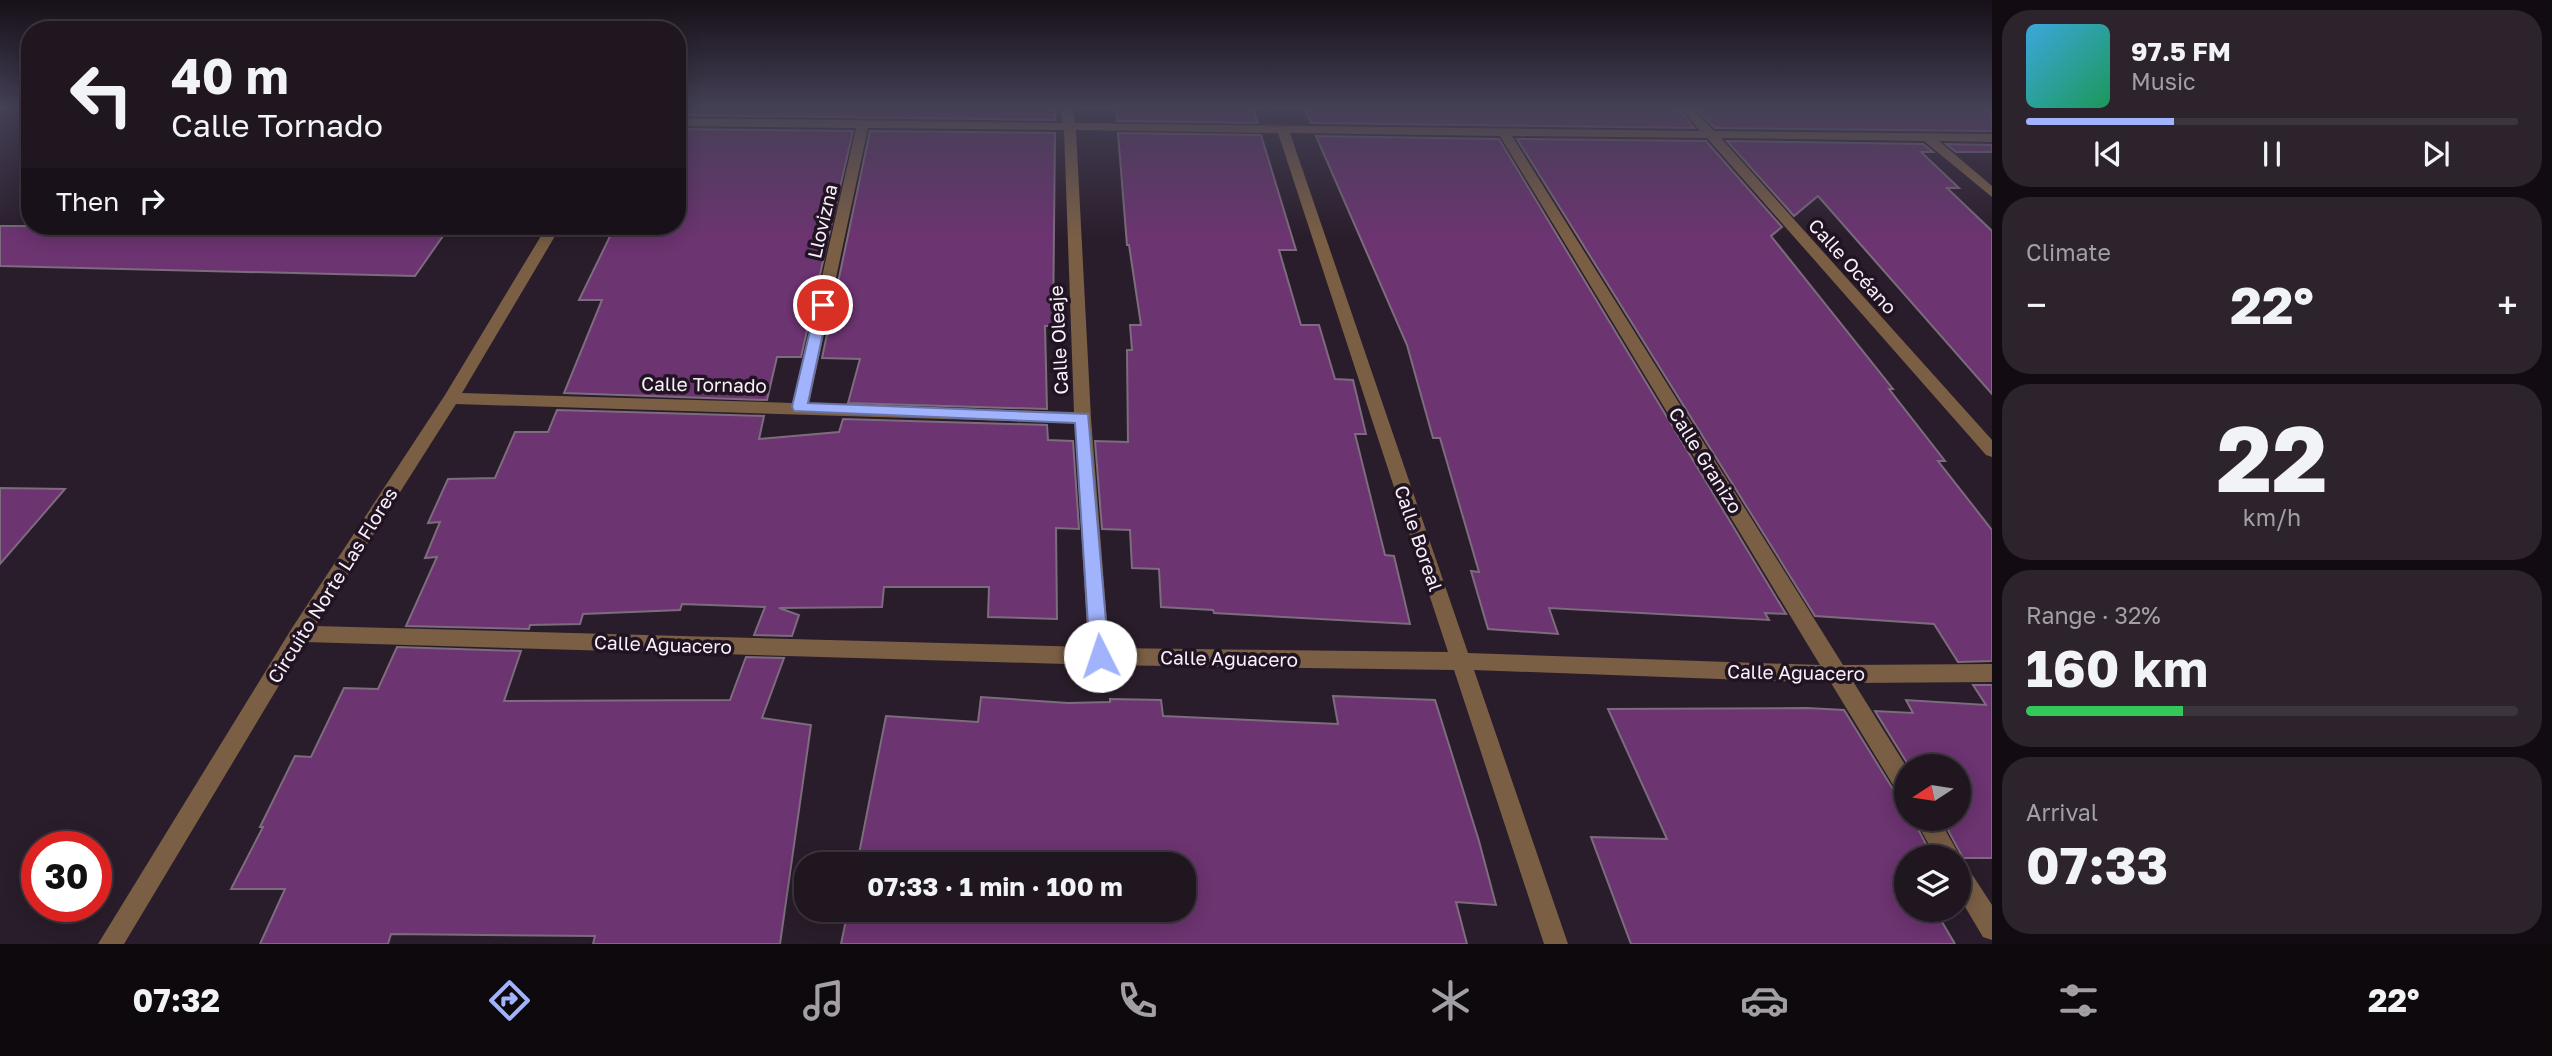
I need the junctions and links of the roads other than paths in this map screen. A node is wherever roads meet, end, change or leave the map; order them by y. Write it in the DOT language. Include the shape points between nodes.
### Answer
graph roads {
  1 [pos="857,150"];
  2 [pos="1071,150"];
  3 [pos="1289,150"];
  4 [pos="1515,150"];
  5 [pos="1725,150"];
  6 [pos="1942,150"];
  7 [pos="1992,192"];
  8 [pos="549,235"];
  9 [pos="451,398"];
  10 [pos="800,407"];
  11 [pos="1083,418"];
  12 [pos="1984,434"];
  13 [pos="1992,451"];
  14 [pos="299,634"];
  15 [pos="1100,656"];
  16 [pos="1461,661"];
  17 [pos="1992,673"];
  18 [pos="1837,674"];
  19 [pos="1894,767"];
  20 [pos="1971,894"];
  21 [pos="1992,929"];
  22 [pos="110,944"];
  23 [pos="1556,944"];
  1 -- 10 [label="street, Llovizna"];
  2 -- 11 [label="street, Calle Oleaje"];
  3 -- 16 [label="street, Calle Boreal"];
  4 -- 18 [label="street, Calle Granizo"];
  5 -- 12 [label="street, Calle Océano"];
  6 -- 7 [label="street"];
  8 -- 9 [label="street, Circuito Norte Las Flores"];
  9 -- 10 [label="street, Calle Tornado"];
  9 -- 14 [label="street, Circuito Norte Las Flores"];
  10 -- 11 [label="street, Calle Tornado"];
  11 -- 15 [label="street, Calle Oleaje"];
  12 -- 13 [label="street, Calle Océano"];
  14 -- 15 [label="street, Calle Aguacero"];
  14 -- 22 [label="street, Circuito Norte Las Flores"];
  15 -- 16 [label="street, Calle Aguacero"];
  16 -- 18 [label="street, Calle Aguacero"];
  16 -- 23 [label="street, Calle Boreal"];
  17 -- 18 [label="street, Calle Aguacero"];
  18 -- 19 [label="street, Calle Granizo"];
  20 -- 21 [label="street"];
}
